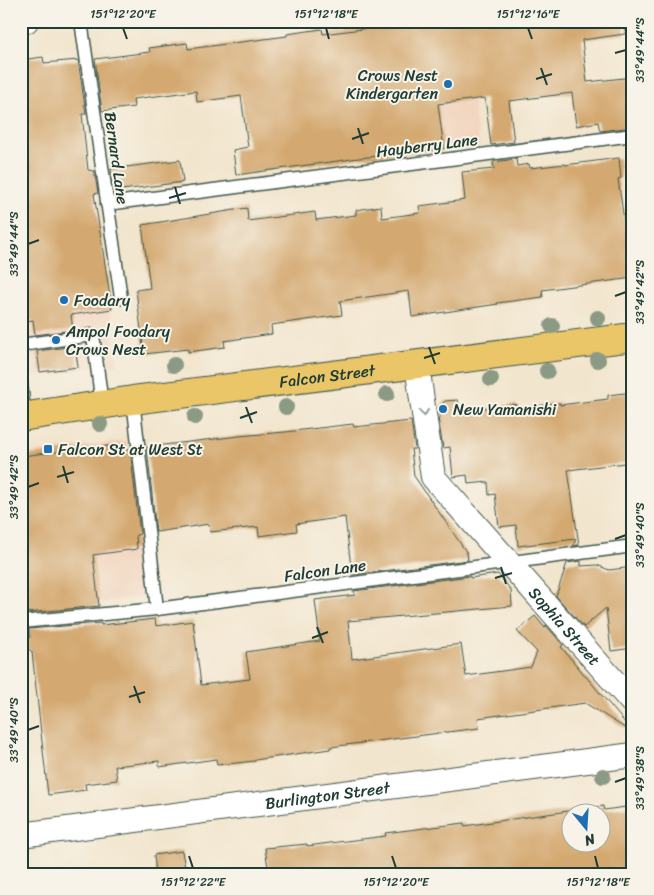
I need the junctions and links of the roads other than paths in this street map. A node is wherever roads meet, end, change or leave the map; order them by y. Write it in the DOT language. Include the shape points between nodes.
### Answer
graph roads {
  1 [pos="26,21"];
  2 [pos="81,21"];
  3 [pos="21,22"];
  4 [pos="633,135"];
  5 [pos="107,204"];
  6 [pos="120,298"];
  7 [pos="633,337"];
  8 [pos="21,345"];
  9 [pos="416,365"];
  10 [pos="21,385"];
  11 [pos="133,400"];
  12 [pos="102,405"];
  13 [pos="23,417"];
  14 [pos="633,546"];
  15 [pos="508,562"];
  16 [pos="157,609"];
  17 [pos="21,622"];
  18 [pos="633,703"];
  19 [pos="633,754"];
  20 [pos="21,835"];
  1 -- 3 [label="street"];
  2 -- 5 [label="lane, Bernard Lane"];
  4 -- 5 [label="lane, Hayberry Lane"];
  5 -- 6 [label="lane, Bernard Lane"];
  7 -- 9 [label="main road, Falcon Street"];
  8 -- 12 [label="lane" via="93,335"];
  9 -- 11 [label="main road, Falcon Street"];
  9 -- 15 [label="street, Sophia Street, one-way" via="433,477"];
  10 -- 13 [label="lane"];
  11 -- 12 [label="main road, Falcon Street"];
  11 -- 16 [label="lane"];
  12 -- 13 [label="main road, Falcon Street"];
  14 -- 15 [label="lane, Falcon Lane"];
  15 -- 16 [label="lane, Falcon Lane"];
  15 -- 18 [label="street, Sophia Street"];
  16 -- 17 [label="lane, Falcon Lane"];
  19 -- 20 [label="street, Burlington Street"];
}
